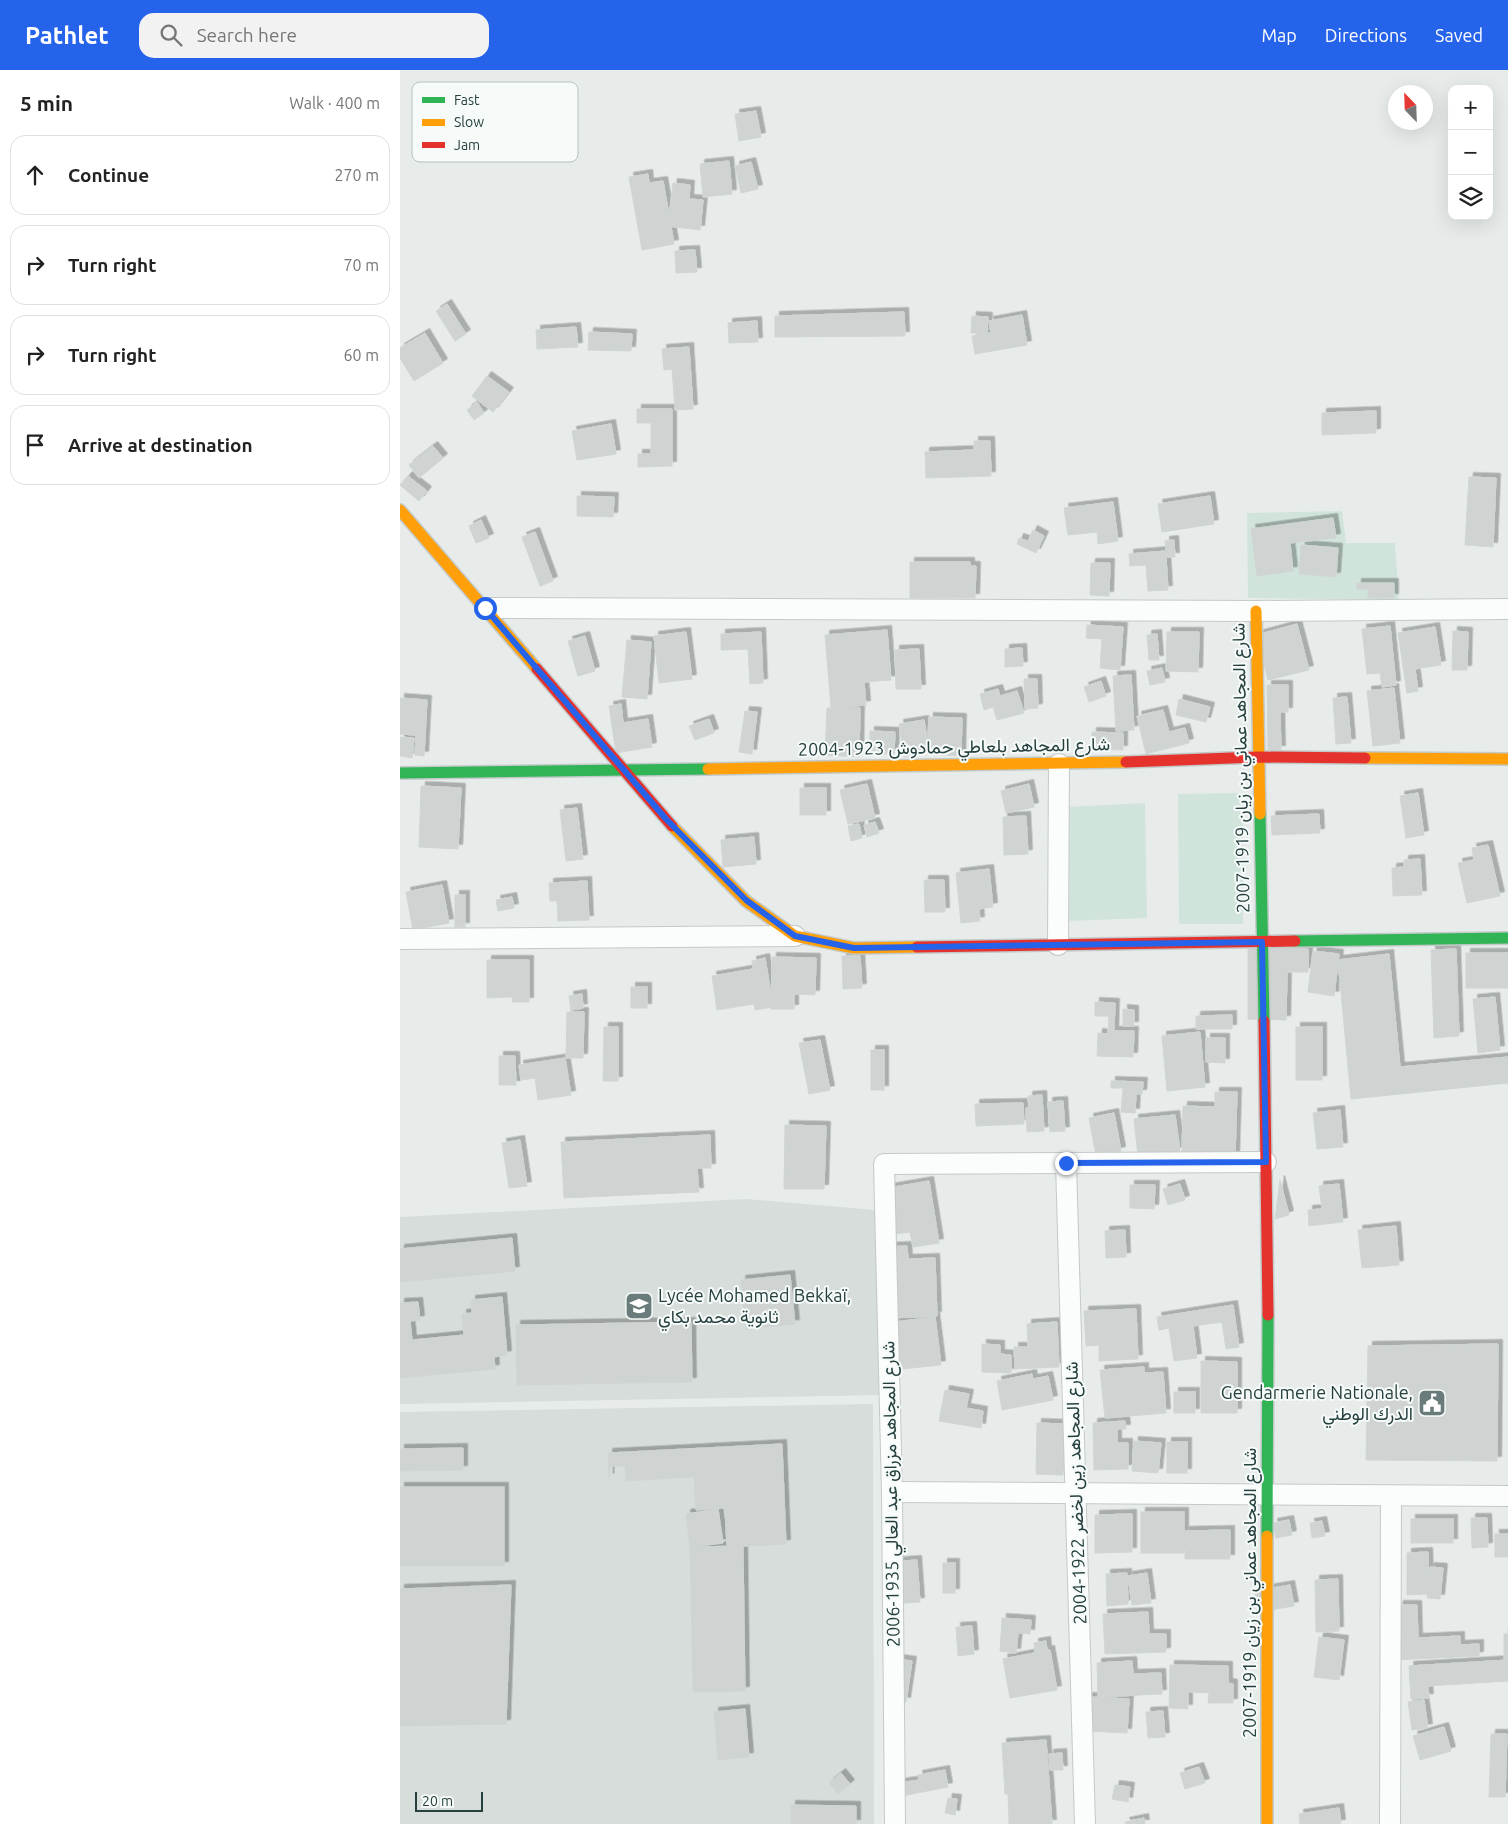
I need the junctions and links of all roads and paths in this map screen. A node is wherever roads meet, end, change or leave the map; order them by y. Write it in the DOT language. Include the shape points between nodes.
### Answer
graph roads {
  1 [pos="400,510"];
  2 [pos="485,608"];
  3 [pos="1508,609"];
  4 [pos="1256,611"];
  5 [pos="1258,757"];
  6 [pos="1508,759"];
  7 [pos="1059,764"];
  8 [pos="622,768"];
  9 [pos="400,773"];
  10 [pos="795,936"];
  11 [pos="1508,938"];
  12 [pos="400,939"];
  13 [pos="1262,942"];
  14 [pos="1058,945"];
  15 [pos="1266,1162"];
  16 [pos="1066,1163"];
  17 [pos="892,1492"];
  18 [pos="1076,1493"];
  19 [pos="1267,1495"];
  20 [pos="1508,1496"];
  21 [pos="1391,1497"];
  22 [pos="895,1824"];
  23 [pos="1085,1824"];
  24 [pos="1266,1824"];
  25 [pos="1390,1824"];
  1 -- 2 [label="street"];
  2 -- 4 [label="street"];
  2 -- 8 [label="street"];
  3 -- 4 [label="street"];
  4 -- 5 [label="street, شارع المجاهد عماني بن زيان 1919-2007"];
  5 -- 6 [label="street, شارع المجاهد بلعاطي حمادوش 1923-2004"];
  5 -- 7 [label="street, شارع المجاهد بلعاطي حمادوش 1923-2004"];
  5 -- 13 [label="street, شارع المجاهد عماني بن زيان 1919-2007"];
  7 -- 8 [label="street, شارع المجاهد بلعاطي حمادوش 1923-2004"];
  7 -- 14 [label="street"];
  8 -- 9 [label="street, شارع المجاهد بلعاطي حمادوش 1923-2004"];
  8 -- 10 [label="street" via="666,819 746,900"];
  10 -- 12 [label="street"];
  10 -- 14 [label="street" via="854,948"];
  11 -- 13 [label="street"];
  13 -- 14 [label="street"];
  13 -- 15 [label="street, شارع المجاهد عماني بن زيان 1919-2007"];
  15 -- 16 [label="street"];
  15 -- 19 [label="street, شارع المجاهد عماني بن زيان 1919-2007"];
  16 -- 17 [label="street, شارع المجاهد مزراق عبد العالي 1935-2006" via="884,1164"];
  16 -- 18 [label="street, شارع المجاهد زين لخضر 1922-2004"];
  17 -- 18 [label="street"];
  17 -- 22 [label="street, شارع المجاهد مزراق عبد العالي 1935-2006"];
  18 -- 19 [label="street"];
  18 -- 23 [label="street, شارع المجاهد زين لخضر 1922-2004"];
  19 -- 21 [label="street"];
  19 -- 24 [label="street, شارع المجاهد عماني بن زيان 1919-2007"];
  20 -- 21 [label="street"];
  21 -- 25 [label="street"];
}
